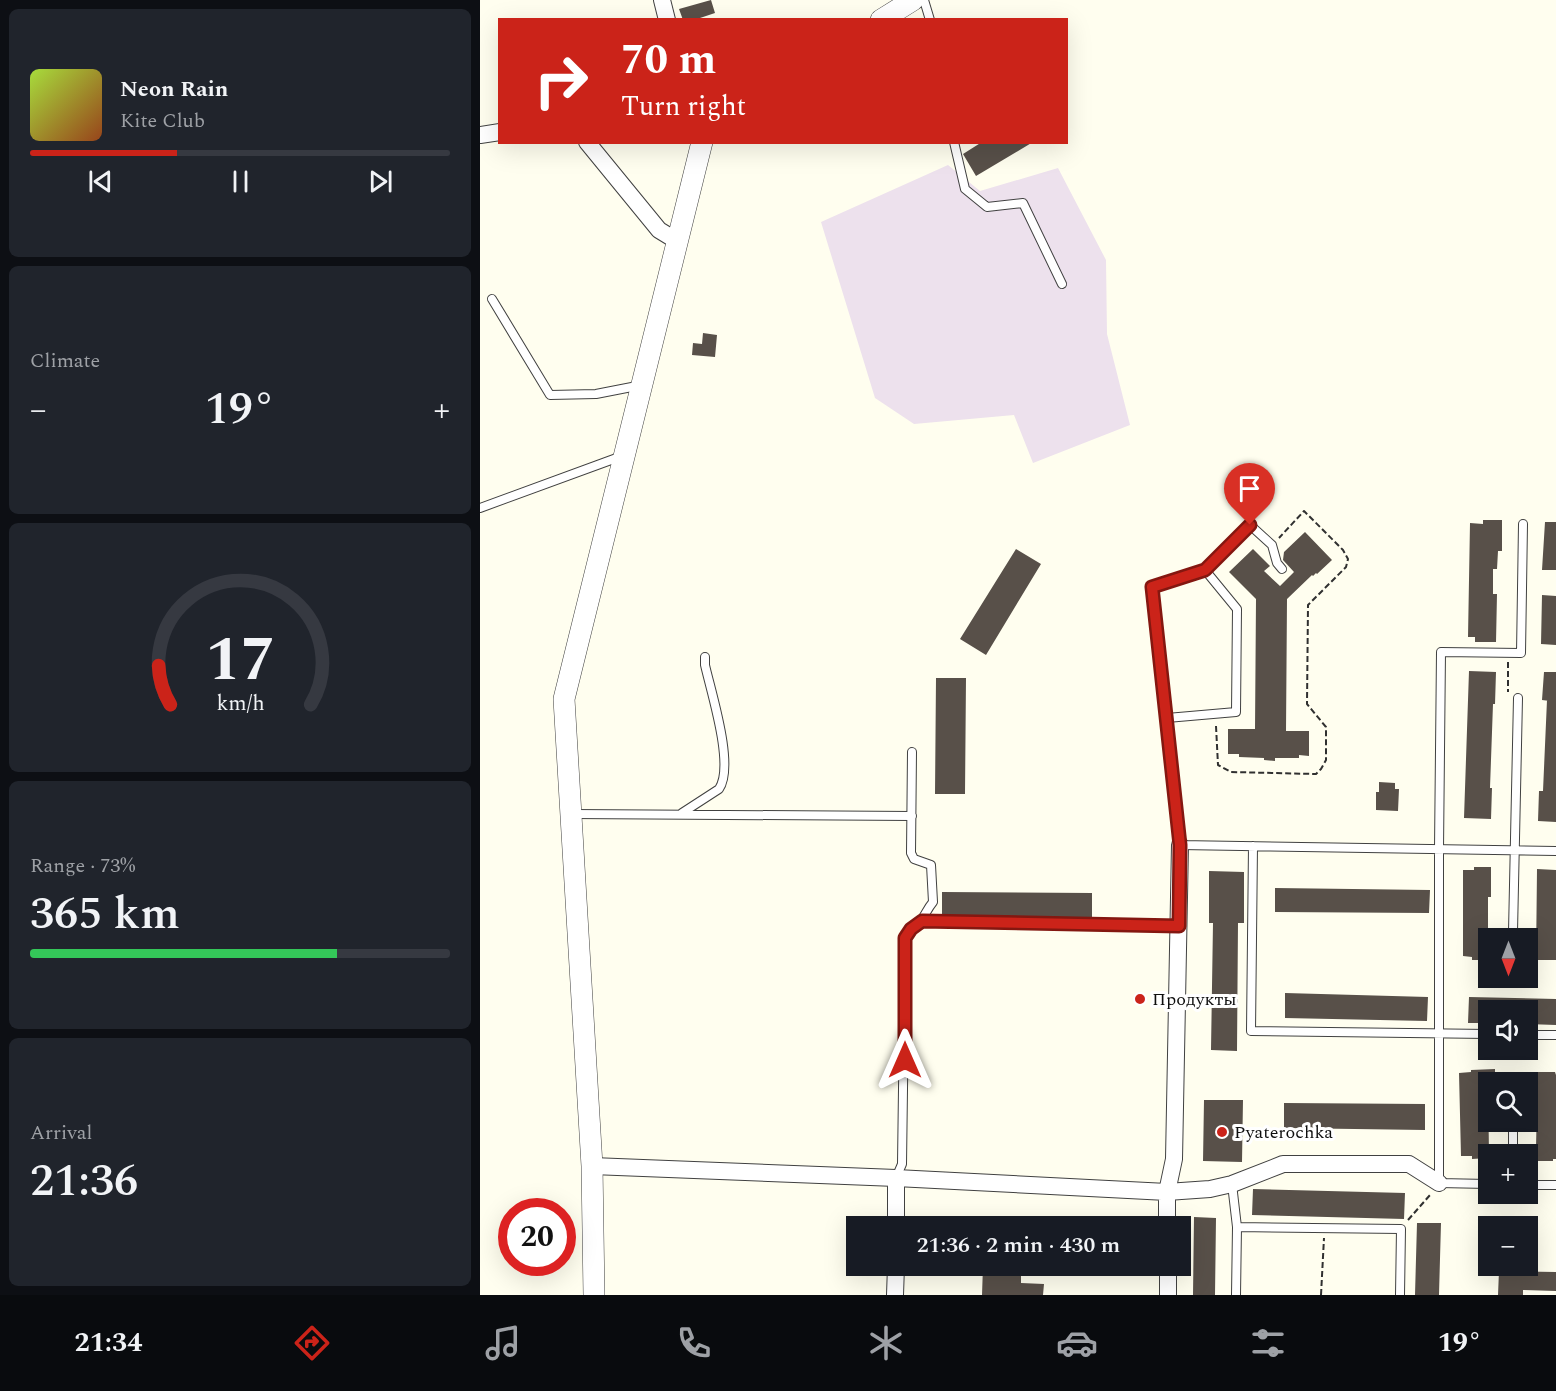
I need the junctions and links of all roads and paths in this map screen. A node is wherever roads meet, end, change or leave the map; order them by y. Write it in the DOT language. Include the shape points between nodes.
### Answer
graph roads {
  1 [pos="662,0"];
  2 [pos="913,0"];
  3 [pos="924,0"];
  4 [pos="667,18"];
  5 [pos="884,18"];
  6 [pos="929,18"];
  7 [pos="498,132"];
  8 [pos="480,135"];
  9 [pos="589,144"];
  10 [pos="701,144"];
  11 [pos="954,144"];
  12 [pos="677,241"];
  13 [pos="1062,284"];
  14 [pos="492,299"];
  15 [pos="642,385"];
  16 [pos="625,455"];
  17 [pos="480,508"];
  18 [pos="1524,524"];
  19 [pos="1272,545"];
  20 [pos="1282,569"];
  21 [pos="1205,570"];
  22 [pos="1508,653"];
  23 [pos="705,657"];
  24 [pos="1518,698"];
  25 [pos="1215,714"];
  26 [pos="1167,717"];
  27 [pos="912,752"];
  28 [pos="571,814"];
  29 [pos="678,814"];
  30 [pos="912,816"];
  31 [pos="1180,845"];
  32 [pos="1254,846"];
  33 [pos="1439,849"];
  34 [pos="1514,850"];
  35 [pos="1556,851"];
  36 [pos="922,921"];
  37 [pos="1179,926"];
  38 [pos="1513,928"];
  39 [pos="1439,1034"];
  40 [pos="1478,1034"];
  41 [pos="1538,1035"];
  42 [pos="1556,1035"];
  43 [pos="592,1166"];
  44 [pos="896,1178"];
  45 [pos="1439,1183"];
  46 [pos="1232,1184"];
  47 [pos="1478,1184"];
  48 [pos="1538,1185"];
  49 [pos="1556,1185"];
  50 [pos="1167,1192"];
  51 [pos="896,1216"];
  52 [pos="1167,1216"];
  53 [pos="1236,1227"];
  54 [pos="1324,1228"];
  55 [pos="1401,1229"];
  56 [pos="896,1276"];
  57 [pos="1168,1276"];
  58 [pos="594,1295"];
  59 [pos="895,1295"];
  60 [pos="1168,1295"];
  61 [pos="1236,1295"];
  62 [pos="1321,1295"];
  63 [pos="1400,1295"];
  1 -- 4 [label="street"];
  2 -- 5 [label="street"];
  3 -- 6 [label="lane"];
  7 -- 8 [label="street"];
  9 -- 12 [label="street" via="659,230"];
  10 -- 12 [label="street"];
  11 -- 13 [label="lane" via="965,189 987,207 1023,203"];
  12 -- 15 [label="street"];
  14 -- 15 [label="lane" via="550,395 596,394"];
  15 -- 16 [label="street"];
  16 -- 17 [label="lane"];
  16 -- 28 [label="street" via="564,699"];
  18 -- 22 [label="lane" via="1521,653"];
  19 -- 20 [label="lane"];
  19 -- 21 [label="lane" via="1250,525"];
  19 -- 25 [label="path" via="1304,511 1348,559 1346,567 1308,605 1307,704 1326,727 1326,760 1316,774 1231,772 1218,765"];
  21 -- 25 [label="lane" via="1237,609 1236,712"];
  21 -- 26 [label="lane" via="1152,587"];
  22 -- 24 [label="path" via="1508,694"];
  22 -- 33 [label="lane" via="1442,652"];
  23 -- 29 [label="lane" via="719,723 726,770 724,783"];
  24 -- 34 [label="lane"];
  25 -- 26 [label="lane"];
  26 -- 31 [label="lane"];
  27 -- 30 [label="lane"];
  28 -- 29 [label="lane"];
  28 -- 43 [label="street"];
  29 -- 30 [label="lane"];
  30 -- 36 [label="lane" via="911,853 914,859 931,865 932,871 933,902"];
  31 -- 32 [label="lane"];
  31 -- 37 [label="street"];
  32 -- 33 [label="lane"];
  32 -- 39 [label="lane" via="1251,1030"];
  33 -- 34 [label="lane"];
  33 -- 39 [label="lane"];
  34 -- 35 [label="lane"];
  34 -- 38 [label="lane"];
  36 -- 37 [label="lane"];
  36 -- 44 [label="lane" via="905,938 902,1164"];
  37 -- 50 [label="street" via="1174,1159"];
  39 -- 40 [label="lane"];
  39 -- 45 [label="lane"];
  41 -- 42 [label="lane"];
  43 -- 44 [label="street"];
  43 -- 58 [label="street"];
  44 -- 50 [label="street"];
  44 -- 51 [label="street"];
  45 -- 46 [label="street" via="1409,1164 1283,1164"];
  45 -- 47 [label="lane"];
  45 -- 55 [label="path"];
  46 -- 50 [label="street"];
  46 -- 53 [label="lane"];
  48 -- 49 [label="lane"];
  50 -- 52 [label="street"];
  53 -- 54 [label="lane"];
  53 -- 61 [label="lane"];
  54 -- 55 [label="lane"];
  54 -- 62 [label="path"];
  55 -- 63 [label="lane"];
  56 -- 59 [label="street"];
  57 -- 60 [label="street"];
}
